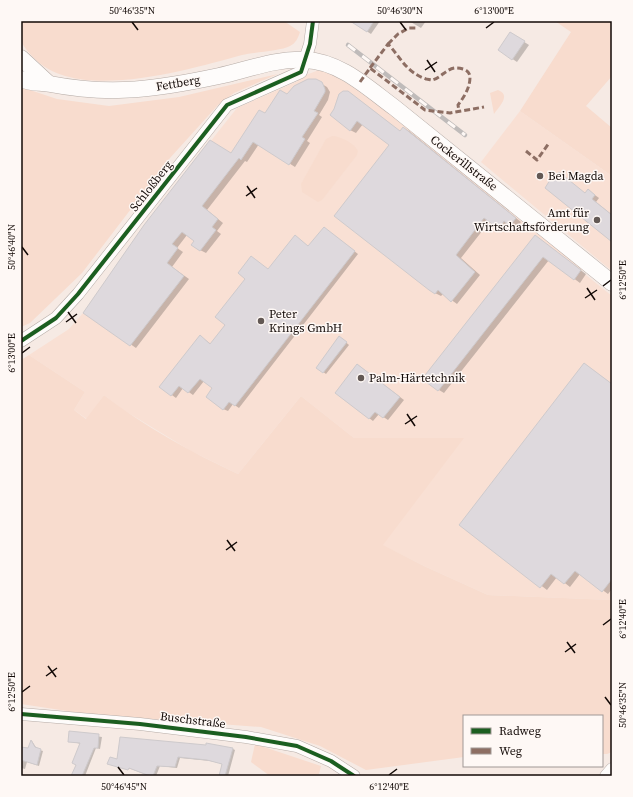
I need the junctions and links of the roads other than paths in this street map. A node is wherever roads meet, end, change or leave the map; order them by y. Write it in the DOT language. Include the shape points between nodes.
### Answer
graph roads {
  1 [pos="313,21"];
  2 [pos="21,58"];
  3 [pos="306,60"];
  4 [pos="21,79"];
  5 [pos="48,83"];
  6 [pos="612,283"];
  7 [pos="21,341"];
  8 [pos="21,714"];
  9 [pos="612,769"];
  10 [pos="354,776"];
  11 [pos="606,776"];
  1 -- 3 [label="street"];
  2 -- 5 [label="main road"];
  3 -- 5 [label="main road, Fettberg" via="274,62 213,77 132,91 75,89"];
  3 -- 6 [label="main road, Cockerillstraße" via="332,66 360,82"];
  3 -- 7 [label="street, Schloßberg" via="301,72 227,105 78,294 56,318"];
  4 -- 5 [label="main road, Fettberg" via="32,84"];
  8 -- 10 [label="street, Buschstraße" via="140,724 297,746 331,761"];
  9 -- 11 [label="street"];
}
